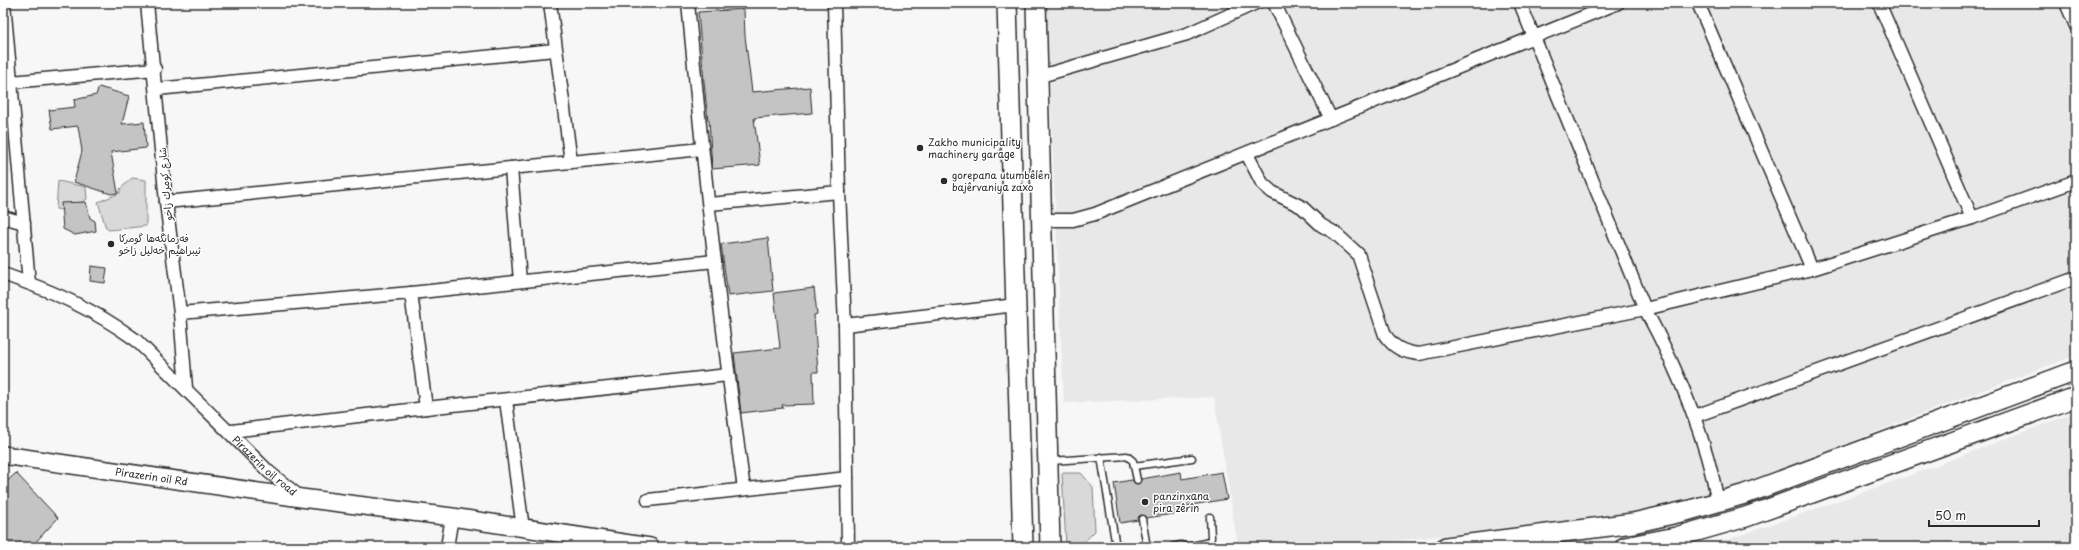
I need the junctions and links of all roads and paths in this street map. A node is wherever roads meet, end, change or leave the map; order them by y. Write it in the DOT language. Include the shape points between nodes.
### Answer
graph roads {
  1 [pos="4,3"];
  2 [pos="148,3"];
  3 [pos="550,3"];
  4 [pos="688,3"];
  5 [pos="834,3"];
  6 [pos="1007,3"];
  7 [pos="1036,3"];
  8 [pos="1256,3"];
  9 [pos="1274,3"];
  10 [pos="1520,3"];
  11 [pos="1618,3"];
  12 [pos="1698,3"];
  13 [pos="1879,3"];
  14 [pos="2066,3"];
  15 [pos="2076,26"];
  16 [pos="1534,36"];
  17 [pos="555,50"];
  18 [pos="155,69"];
  19 [pos="1037,77"];
  20 [pos="11,82"];
  21 [pos="157,88"];
  22 [pos="8,105"];
  23 [pos="1331,119"];
  24 [pos="702,149"];
  25 [pos="1247,154"];
  26 [pos="571,162"];
  27 [pos="511,168"];
  28 [pos="2076,181"];
  29 [pos="839,192"];
  30 [pos="166,202"];
  31 [pos="709,204"];
  32 [pos="3,217"];
  33 [pos="1972,218"];
  34 [pos="1040,220"];
  35 [pos="24,223"];
  36 [pos="715,261"];
  37 [pos="1812,269"];
  38 [pos="3,274"];
  39 [pos="2076,278"];
  40 [pos="520,281"];
  41 [pos="29,283"];
  42 [pos="411,293"];
  43 [pos="1016,305"];
  44 [pos="1646,309"];
  45 [pos="180,313"];
  46 [pos="845,325"];
  47 [pos="2076,371"];
  48 [pos="728,375"];
  49 [pos="186,388"];
  50 [pos="2076,397"];
  51 [pos="506,400"];
  52 [pos="426,408"];
  53 [pos="1695,416"];
  54 [pos="230,431"];
  55 [pos="3,454"];
  56 [pos="1101,457"];
  57 [pos="1192,458"];
  58 [pos="1047,462"];
  59 [pos="1134,466"];
  60 [pos="847,478"];
  61 [pos="1137,480"];
  62 [pos="744,489"];
  63 [pos="301,498"];
  64 [pos="648,500"];
  65 [pos="1718,502"];
  66 [pos="452,517"];
  67 [pos="1210,517"];
  68 [pos="1142,519"];
  69 [pos="522,529"];
  70 [pos="448,547"];
  71 [pos="650,547"];
  72 [pos="848,547"];
  73 [pos="1023,547"];
  74 [pos="1050,547"];
  75 [pos="1116,547"];
  76 [pos="1148,547"];
  77 [pos="1172,547"];
  78 [pos="1187,547"];
  79 [pos="1446,547"];
  80 [pos="1625,547"];
  1 -- 20 [label="street"];
  2 -- 18 [label="street, شارع كومرك زاخو"];
  3 -- 17 [label="street"];
  4 -- 24 [label="street"];
  5 -- 29 [label="street"];
  6 -- 43 [label="main road"];
  7 -- 19 [label="main road"];
  8 -- 19 [label="street" via="1187,34"];
  9 -- 23 [label="street"];
  10 -- 16 [label="street"];
  11 -- 16 [label="street"];
  12 -- 37 [label="street"];
  13 -- 33 [label="street"];
  14 -- 15 [label="street"];
  16 -- 23 [label="street"];
  16 -- 44 [label="street"];
  17 -- 21 [label="street"];
  17 -- 26 [label="street"];
  18 -- 20 [label="street"];
  18 -- 21 [label="street, شارع كومرك زاخو"];
  19 -- 34 [label="main road"];
  20 -- 22 [label="street"];
  21 -- 30 [label="street, شارع كومرك زاخو"];
  22 -- 35 [label="street"];
  23 -- 25 [label="street"];
  24 -- 26 [label="street"];
  24 -- 31 [label="street"];
  25 -- 34 [label="street" via="1095,214 1073,220"];
  25 -- 44 [label="street" via="1262,184 1302,207 1320,225 1335,233 1358,254 1384,335 1392,345 1405,352 1419,354"];
  26 -- 27 [label="street"];
  27 -- 30 [label="street"];
  27 -- 40 [label="street"];
  28 -- 33 [label="street"];
  29 -- 31 [label="street"];
  29 -- 46 [label="street"];
  30 -- 45 [label="street, شارع كومرك زاخو"];
  31 -- 36 [label="street"];
  32 -- 35 [label="street"];
  33 -- 37 [label="street"];
  34 -- 58 [label="main road"];
  35 -- 41 [label="street"];
  36 -- 40 [label="street"];
  36 -- 48 [label="street"];
  37 -- 44 [label="street"];
  38 -- 41 [label="street, Pirazerin oil road"];
  39 -- 53 [label="street"];
  40 -- 42 [label="street"];
  41 -- 49 [label="street, Pirazerin oil road" via="65,297 114,324 136,340"];
  42 -- 45 [label="street"];
  42 -- 52 [label="street"];
  43 -- 46 [label="street"];
  43 -- 73 [label="main road"];
  44 -- 53 [label="street"];
  45 -- 49 [label="street, شارع كومرك زاخو"];
  46 -- 60 [label="street"];
  47 -- 65 [label="main road"];
  48 -- 51 [label="street"];
  48 -- 62 [label="street"];
  49 -- 54 [label="street, Pirazerin oil road"];
  50 -- 80 [label="main road" via="1746,517 1676,537"];
  51 -- 52 [label="street"];
  51 -- 69 [label="street"];
  52 -- 54 [label="street"];
  53 -- 65 [label="street"];
  54 -- 63 [label="street, Pirazerin oil road" via="269,472"];
  55 -- 63 [label="main road, Pirazerin oil Rd"];
  56 -- 58 [label="lane"];
  56 -- 59 [label="lane" via="1130,456"];
  56 -- 75 [label="lane"];
  57 -- 59 [label="lane"];
  58 -- 74 [label="main road"];
  59 -- 61 [label="lane"];
  60 -- 62 [label="street"];
  60 -- 72 [label="street"];
  62 -- 64 [label="street"];
  63 -- 66 [label="main road, Pirazerin oil road"];
  65 -- 79 [label="main road" via="1633,523"];
  66 -- 69 [label="main road, Pirazerin oil road"];
  66 -- 70 [label="street"];
  67 -- 78 [label="lane" via="1209,542"];
  68 -- 76 [label="lane"];
  69 -- 71 [label="main road, Pirazerin oil road"];
  77 -- 78 [label="lane"];
}
